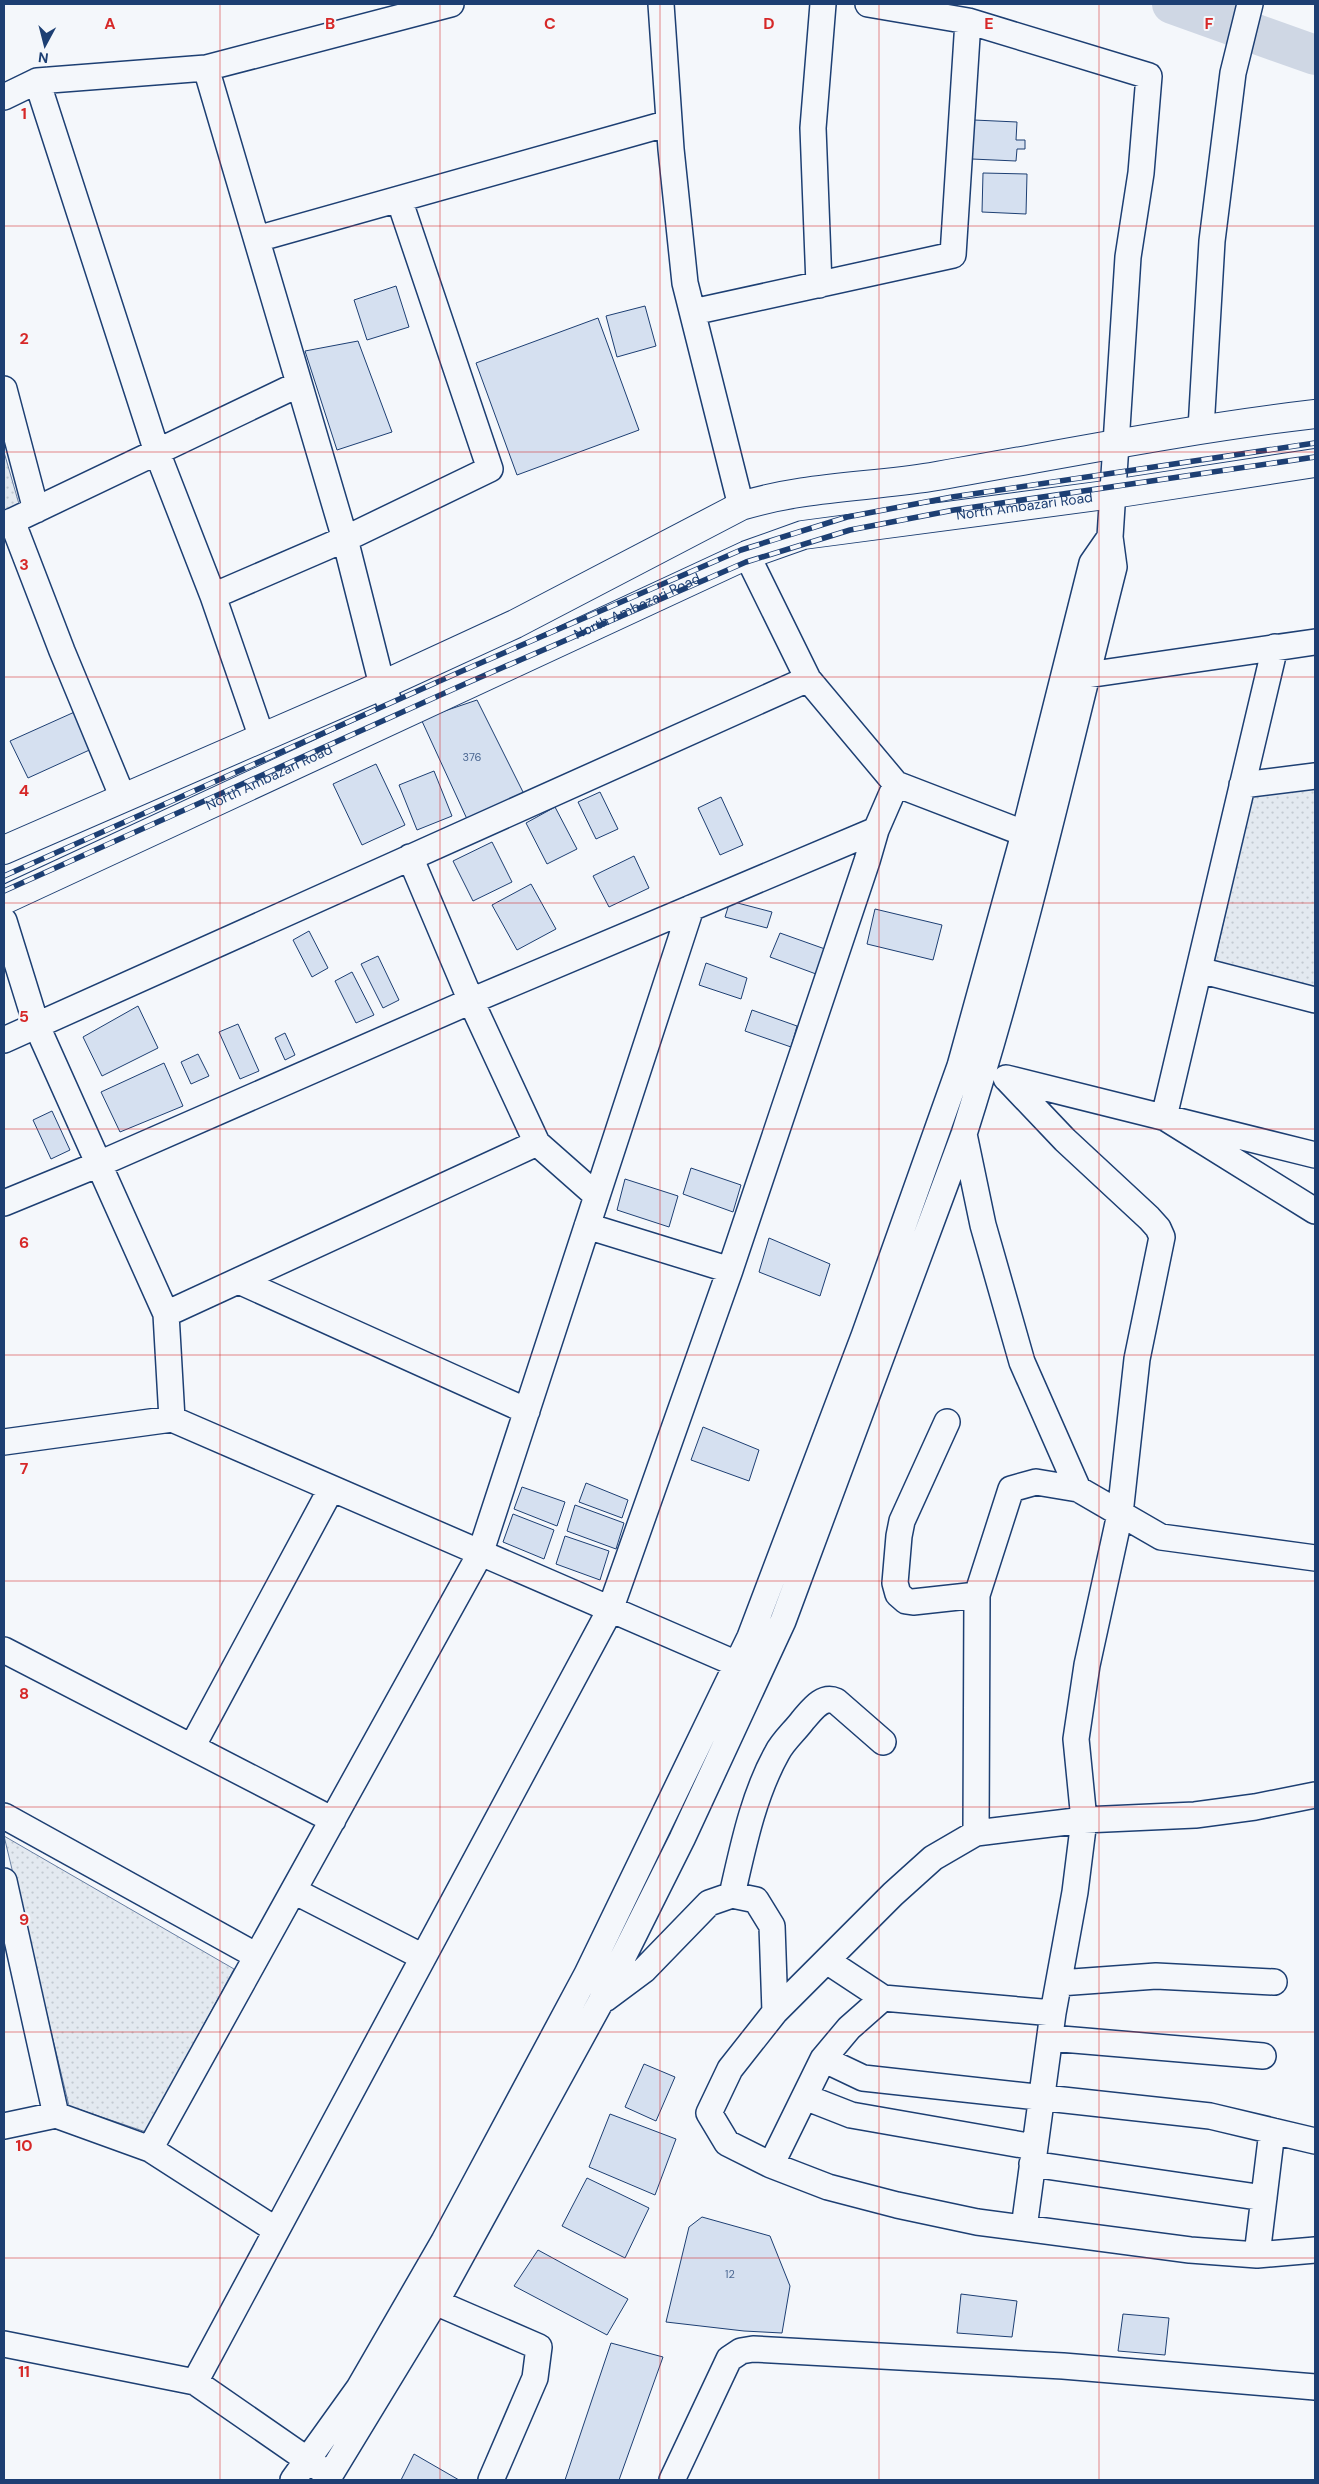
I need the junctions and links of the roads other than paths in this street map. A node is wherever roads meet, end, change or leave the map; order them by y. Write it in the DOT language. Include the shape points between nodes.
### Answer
graph roads {
  1 [pos="451,4"];
  2 [pos="661,4"];
  3 [pos="823,4"];
  4 [pos="868,4"];
  5 [pos="1250,4"];
  6 [pos="968,21"];
  7 [pos="206,68"];
  8 [pos="37,81"];
  9 [pos="4,97"];
  10 [pos="669,123"];
  11 [pos="399,199"];
  12 [pos="257,240"];
  13 [pos="819,285"];
  14 [pos="693,312"];
  15 [pos="300,384"];
  16 [pos="4,389"];
  17 [pos="1315,414"];
  18 [pos="1202,419"];
  19 [pos="1117,442"];
  20 [pos="157,452"];
  21 [pos="1315,463"];
  22 [pos="1114,494"];
  23 [pos="741,506"];
  24 [pos="36,510"];
  25 [pos="8,523"];
  26 [pos="1110,537"];
  27 [pos="345,539"];
  28 [pos="747,555"];
  29 [pos="213,596"];
  30 [pos="1315,642"];
  31 [pos="1275,647"];
  32 [pos="1087,675"];
  33 [pos="808,679"];
  34 [pos="382,685"];
  35 [pos="396,718"];
  36 [pos="262,738"];
  37 [pos="1315,776"];
  38 [pos="896,784"];
  39 [pos="1242,785"];
  40 [pos="123,798"];
  41 [pos="876,830"];
  42 [pos="1035,837"];
  43 [pos="4,850"];
  44 [pos="410,857"];
  45 [pos="4,900"];
  46 [pos="691,908"];
  47 [pos="4,921"];
  48 [pos="1199,970"];
  49 [pos="1315,1000"];
  50 [pos="472,1001"];
  51 [pos="36,1024"];
  52 [pos="4,1040"];
  53 [pos="972,1069"];
  54 [pos="1007,1079"];
  55 [pos="1164,1118"];
  56 [pos="964,1134"];
  57 [pos="537,1143"];
  58 [pos="1315,1155"];
  59 [pos="99,1164"];
  60 [pos="597,1196"];
  61 [pos="4,1203"];
  62 [pos="1315,1211"];
  63 [pos="587,1226"];
  64 [pos="730,1270"];
  65 [pos="239,1281"];
  66 [pos="166,1314"];
  67 [pos="527,1411"];
  68 [pos="172,1419"];
  69 [pos="947,1422"];
  70 [pos="4,1442"];
  71 [pos="331,1489"];
  72 [pos="1078,1489"];
  73 [pos="1120,1514"];
  74 [pos="480,1554"];
  75 [pos="1315,1558"];
  76 [pos="977,1595"];
  77 [pos="610,1610"];
  78 [pos="4,1650"];
  79 [pos="749,1669"];
  80 [pos="883,1742"];
  81 [pos="192,1747"];
  82 [pos="1315,1795"];
  83 [pos="4,1816"];
  84 [pos="333,1820"];
  85 [pos="1084,1820"];
  86 [pos="976,1832"];
  87 [pos="4,1881"];
  88 [pos="294,1891"];
  89 [pos="732,1895"];
  90 [pos="257,1956"];
  91 [pos="423,1957"];
  92 [pos="827,1961"];
  93 [pos="1274,1982"];
  94 [pos="1059,1984"];
  95 [pos="883,1998"];
  96 [pos="600,2003"];
  97 [pos="775,2012"];
  98 [pos="1054,2013"];
  99 [pos="1050,2038"];
  100 [pos="1263,2056"];
  101 [pos="824,2060"];
  102 [pos="805,2097"];
  103 [pos="1042,2097"];
  104 [pos="56,2115"];
  105 [pos="4,2126"];
  106 [pos="1272,2131"];
  107 [pos="1315,2141"];
  108 [pos="150,2149"];
  109 [pos="1033,2156"];
  110 [pos="771,2165"];
  111 [pos="1264,2198"];
  112 [pos="1024,2228"];
  113 [pos="276,2230"];
  114 [pos="1315,2250"];
  115 [pos="1257,2255"];
  116 [pos="435,2302"];
  117 [pos="4,2344"];
  118 [pos="195,2382"];
  119 [pos="1315,2387"];
  120 [pos="308,2462"];
  121 [pos="328,2478"];
  122 [pos="292,2480"];
  123 [pos="491,2480"];
  124 [pos="672,2480"];
  1 -- 7 [label="street"];
  2 -- 10 [label="street"];
  3 -- 13 [label="street" via="813,128"];
  4 -- 6 [label="street"];
  5 -- 18 [label="street" via="1233,73 1212,241"];
  6 -- 13 [label="street" via="953,255"];
  6 -- 19 [label="street" via="1149,76 1141,173 1128,257"];
  7 -- 8 [label="street"];
  7 -- 12 [label="street"];
  8 -- 9 [label="street"];
  8 -- 20 [label="street"];
  10 -- 11 [label="street"];
  10 -- 14 [label="street" via="685,283"];
  11 -- 12 [label="street"];
  11 -- 27 [label="street" via="490,469"];
  12 -- 15 [label="street"];
  13 -- 14 [label="street"];
  14 -- 23 [label="street"];
  15 -- 20 [label="street"];
  15 -- 27 [label="street"];
  16 -- 24 [label="street"];
  17 -- 18 [label="main road"];
  18 -- 19 [label="main road"];
  19 -- 22 [label="street"];
  19 -- 23 [label="main road" via="930,477 770,499"];
  20 -- 24 [label="street"];
  20 -- 29 [label="street"];
  21 -- 22 [label="main road, North Ambazari Road"];
  22 -- 26 [label="street"];
  22 -- 28 [label="main road, North Ambazari Road" via="803,536"];
  23 -- 34 [label="main road" via="515,624"];
  24 -- 25 [label="street"];
  25 -- 40 [label="street"];
  26 -- 32 [label="street" via="1114,567"];
  26 -- 42 [label="street" via="1092,563"];
  27 -- 29 [label="street"];
  27 -- 34 [label="street"];
  28 -- 33 [label="street"];
  28 -- 35 [label="main road, North Ambazari Road"];
  29 -- 36 [label="street"];
  30 -- 31 [label="street"];
  31 -- 32 [label="street"];
  31 -- 39 [label="street"];
  32 -- 42 [label="street"];
  33 -- 38 [label="street"];
  33 -- 44 [label="street"];
  34 -- 35 [label="street"];
  34 -- 36 [label="main road"];
  35 -- 45 [label="main road, North Ambazari Road"];
  36 -- 40 [label="main road"];
  37 -- 39 [label="street"];
  38 -- 41 [label="street"];
  38 -- 42 [label="street"];
  39 -- 48 [label="street"];
  40 -- 43 [label="main road"];
  41 -- 46 [label="street"];
  41 -- 64 [label="street"];
  42 -- 53 [label="street"];
  44 -- 50 [label="street"];
  44 -- 51 [label="street"];
  46 -- 50 [label="street"];
  46 -- 60 [label="street"];
  47 -- 51 [label="street"];
  48 -- 49 [label="street"];
  48 -- 55 [label="street"];
  50 -- 57 [label="street"];
  50 -- 59 [label="street"];
  51 -- 52 [label="street"];
  51 -- 59 [label="street"];
  53 -- 54 [label="street"];
  53 -- 56 [label="street"];
  53 -- 79 [label="street" via="864,1336"];
  54 -- 55 [label="street"];
  54 -- 73 [label="street" via="1065,1140 1149,1218 1162,1237 1137,1359"];
  55 -- 58 [label="street"];
  55 -- 62 [label="street"];
  56 -- 72 [label="street" via="983,1225 1022,1362"];
  56 -- 79 [label="street" via="784,1621"];
  57 -- 60 [label="street"];
  57 -- 65 [label="street"];
  59 -- 61 [label="street"];
  59 -- 66 [label="street"];
  60 -- 63 [label="street"];
  63 -- 64 [label="street"];
  63 -- 67 [label="street"];
  64 -- 77 [label="street"];
  65 -- 66 [label="street"];
  65 -- 67 [label="street"];
  66 -- 68 [label="street"];
  67 -- 74 [label="street"];
  68 -- 70 [label="street"];
  68 -- 71 [label="street"];
  69 -- 76 [label="street" via="902,1521 895,1583 898,1594 906,1601"];
  71 -- 74 [label="street"];
  71 -- 81 [label="street"];
  72 -- 73 [label="street"];
  72 -- 76 [label="street" via="1036,1482 1011,1489"];
  73 -- 75 [label="street" via="1161,1537"];
  73 -- 85 [label="street" via="1087,1665 1076,1739"];
  74 -- 77 [label="street"];
  74 -- 84 [label="street"];
  76 -- 86 [label="street"];
  77 -- 79 [label="street"];
  77 -- 91 [label="street"];
  78 -- 81 [label="street"];
  79 -- 96 [label="street" via="682,1839"];
  79 -- 120 [label="street" via="440,2249 359,2388"];
  80 -- 89 [label="street" via="830,1698 810,1712 778,1751 765,1778 744,1840"];
  81 -- 84 [label="street"];
  82 -- 85 [label="street" via="1196,1815"];
  83 -- 90 [label="street"];
  84 -- 88 [label="street"];
  85 -- 86 [label="street"];
  85 -- 94 [label="street"];
  86 -- 92 [label="street" via="933,1858 892,1894"];
  87 -- 104 [label="street"];
  88 -- 90 [label="street"];
  88 -- 91 [label="street"];
  89 -- 96 [label="street" via="709,1903 644,1970"];
  89 -- 97 [label="street" via="756,1900 772,1926"];
  90 -- 108 [label="street"];
  91 -- 113 [label="street"];
  92 -- 95 [label="street"];
  92 -- 97 [label="street"];
  93 -- 94 [label="street" via="1156,1976"];
  94 -- 98 [label="street"];
  95 -- 98 [label="street"];
  95 -- 101 [label="street" via="849,2028"];
  96 -- 116 [label="street"];
  97 -- 110 [label="street" via="730,2068 709,2113 727,2143"];
  98 -- 99 [label="street"];
  99 -- 100 [label="street"];
  99 -- 103 [label="street"];
  101 -- 102 [label="street"];
  101 -- 103 [label="street" via="863,2078"];
  102 -- 109 [label="street" via="851,2115"];
  102 -- 110 [label="street"];
  103 -- 106 [label="street" via="1210,2116"];
  103 -- 109 [label="street"];
  104 -- 105 [label="street"];
  104 -- 108 [label="street"];
  106 -- 107 [label="street"];
  106 -- 111 [label="street"];
  108 -- 113 [label="street"];
  109 -- 111 [label="street"];
  109 -- 112 [label="street"];
  110 -- 112 [label="street" via="828,2187 897,2205"];
  111 -- 115 [label="street"];
  112 -- 115 [label="street" via="1190,2250"];
  113 -- 118 [label="street"];
  114 -- 115 [label="street"];
  116 -- 121 [label="street"];
  116 -- 123 [label="street" via="539,2347 535,2378"];
  117 -- 118 [label="street"];
  118 -- 120 [label="street"];
  119 -- 124 [label="street" via="1063,2366 741,2351 729,2359"];
  120 -- 121 [label="street"];
  120 -- 122 [label="street"];
}
